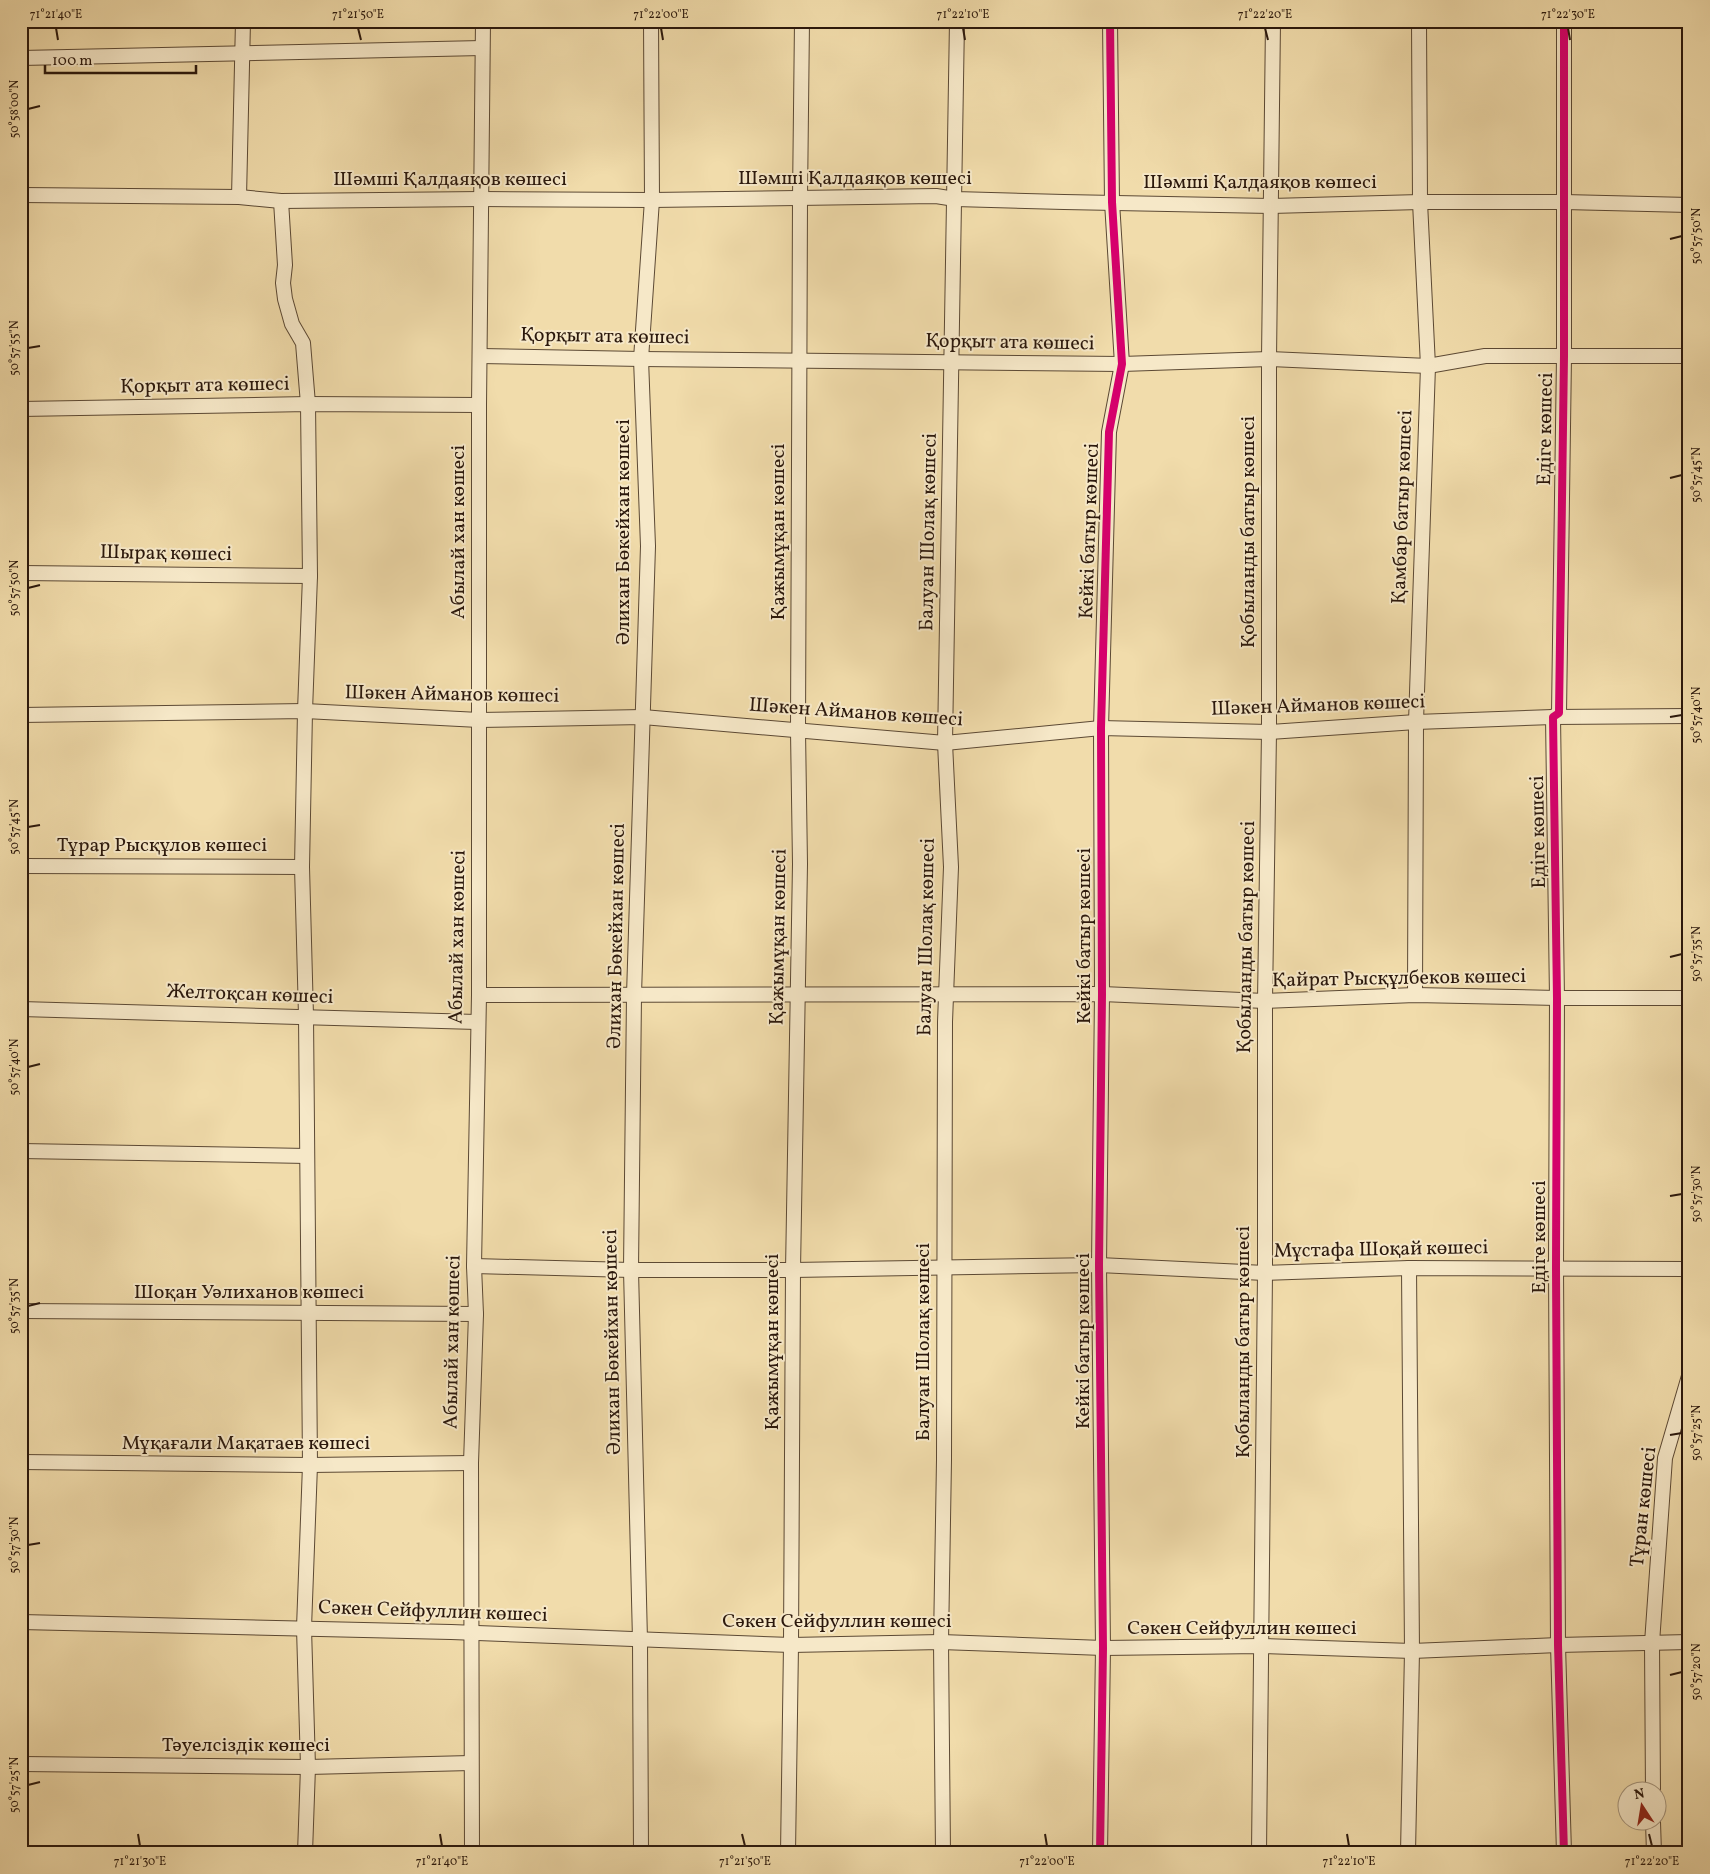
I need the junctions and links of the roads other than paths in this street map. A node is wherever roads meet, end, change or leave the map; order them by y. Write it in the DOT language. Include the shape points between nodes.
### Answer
graph roads {
  1 [pos="242,21"];
  2 [pos="483,21"];
  3 [pos="651,21"];
  4 [pos="802,21"];
  5 [pos="957,21"];
  6 [pos="1110,21"];
  7 [pos="1273,21"];
  8 [pos="1419,21"];
  9 [pos="1564,21"];
  10 [pos="482,48"];
  11 [pos="243,54"];
  12 [pos="21,58"];
  13 [pos="21,195"];
  14 [pos="239,197"];
  15 [pos="800,198"];
  16 [pos="482,199"];
  17 [pos="955,199"];
  18 [pos="652,200"];
  19 [pos="281,201"];
  20 [pos="1112,202"];
  21 [pos="1420,202"];
  22 [pos="1564,202"];
  23 [pos="1689,205"];
  24 [pos="1271,206"];
  25 [pos="480,356"];
  26 [pos="1564,356"];
  27 [pos="1689,356"];
  28 [pos="641,359"];
  29 [pos="1269,359"];
  30 [pos="800,360"];
  31 [pos="953,362"];
  32 [pos="1122,364"];
  33 [pos="1428,366"];
  34 [pos="308,404"];
  35 [pos="479,405"];
  36 [pos="21,409"];
  37 [pos="21,573"];
  38 [pos="310,576"];
  39 [pos="304,711"];
  40 [pos="21,715"];
  41 [pos="1689,716"];
  42 [pos="642,717"];
  43 [pos="1554,717"];
  44 [pos="479,720"];
  45 [pos="1416,722"];
  46 [pos="1100,728"];
  47 [pos="798,731"];
  48 [pos="1269,732"];
  49 [pos="945,743"];
  50 [pos="21,866"];
  51 [pos="302,867"];
  52 [pos="1102,994"];
  53 [pos="479,995"];
  54 [pos="634,995"];
  55 [pos="798,995"];
  56 [pos="946,995"];
  57 [pos="1415,995"];
  58 [pos="1557,998"];
  59 [pos="1689,998"];
  60 [pos="1265,1001"];
  61 [pos="21,1009"];
  62 [pos="306,1016"];
  63 [pos="477,1022"];
  64 [pos="21,1151"];
  65 [pos="307,1156"];
  66 [pos="1099,1265"];
  67 [pos="474,1266"];
  68 [pos="1556,1267"];
  69 [pos="1409,1268"];
  70 [pos="945,1269"];
  71 [pos="1689,1269"];
  72 [pos="630,1270"];
  73 [pos="793,1270"];
  74 [pos="1265,1273"];
  75 [pos="21,1311"];
  76 [pos="309,1313"];
  77 [pos="476,1314"];
  78 [pos="1689,1376"];
  79 [pos="21,1462"];
  80 [pos="471,1463"];
  81 [pos="310,1465"];
  82 [pos="21,1622"];
  83 [pos="304,1628"];
  84 [pos="472,1633"];
  85 [pos="640,1640"];
  86 [pos="941,1642"];
  87 [pos="1689,1642"];
  88 [pos="1652,1644"];
  89 [pos="791,1645"];
  90 [pos="1558,1645"];
  91 [pos="1261,1646"];
  92 [pos="1103,1648"];
  93 [pos="1412,1651"];
  94 [pos="471,1763"];
  95 [pos="21,1764"];
  96 [pos="308,1767"];
  97 [pos="1653,1782"];
  98 [pos="1654,1832"];
  99 [pos="304,1853"];
  100 [pos="472,1853"];
  101 [pos="641,1853"];
  102 [pos="788,1853"];
  103 [pos="943,1853"];
  104 [pos="1100,1853"];
  105 [pos="1259,1853"];
  106 [pos="1408,1853"];
  107 [pos="1564,1853"];
  108 [pos="1654,1853"];
  1 -- 11 [label="street"];
  2 -- 10 [label="street, Абылай хан көшесі"];
  3 -- 18 [label="street, Әлихан Бөкейхан көшесі"];
  4 -- 15 [label="street, Қажымұқан көшесі"];
  5 -- 17 [label="street, Балуан Шолақ көшесі"];
  6 -- 20 [label="street, Кейкі батыр көшесі"];
  7 -- 24 [label="street, Қобыланды батыр көшесі"];
  8 -- 21 [label="street, Қамбар батыр көшесі"];
  9 -- 22 [label="street, Едіге көшесі"];
  10 -- 11 [label="street"];
  10 -- 16 [label="street, Абылай хан көшесі"];
  11 -- 12 [label="street"];
  11 -- 14 [label="street"];
  13 -- 14 [label="street, Шәмші Қалдаяқов көшесі"];
  14 -- 19 [label="street, Шәмші Қалдаяқов көшесі"];
  15 -- 17 [label="street, Шәмші Қалдаяқов көшесі" via="936,196"];
  15 -- 18 [label="street, Шәмші Қалдаяқов көшесі"];
  15 -- 30 [label="street, Қажымұқан көшесі"];
  16 -- 18 [label="street, Шәмші Қалдаяқов көшесі"];
  16 -- 19 [label="street, Шәмші Қалдаяқов көшесі"];
  16 -- 25 [label="street, Абылай хан көшесі"];
  17 -- 20 [label="street, Шәмші Қалдаяқов көшесі"];
  17 -- 31 [label="street, Балуан Шолақ көшесі"];
  18 -- 28 [label="street, Әлихан Бөкейхан көшесі"];
  19 -- 34 [label="street" via="285,299 292,324 303,343"];
  20 -- 24 [label="street, Шәмші Қалдаяқов көшесі"];
  20 -- 32 [label="street, Кейкі батыр көшесі"];
  21 -- 22 [label="street, Шәмші Қалдаяқов көшесі"];
  21 -- 24 [label="street, Шәмші Қалдаяқов көшесі"];
  21 -- 33 [label="street, Қамбар батыр көшесі"];
  22 -- 23 [label="street, Шәмші Қалдаяқов көшесі"];
  22 -- 26 [label="street, Едіге көшесі"];
  24 -- 29 [label="street, Қобыланды батыр көшесі"];
  25 -- 28 [label="street, Қорқыт ата көшесі"];
  25 -- 35 [label="street, Абылай хан көшесі"];
  26 -- 27 [label="street, Қорқыт ата көшесі"];
  26 -- 33 [label="street, Қорқыт ата көшесі" via="1485,356"];
  26 -- 43 [label="street, Едіге көшесі" via="1558,713"];
  28 -- 30 [label="street, Қорқыт ата көшесі"];
  28 -- 42 [label="street, Әлихан Бөкейхан көшесі" via="648,546"];
  29 -- 32 [label="street, Қорқыт ата көшесі"];
  29 -- 33 [label="street, Қорқыт ата көшесі"];
  29 -- 48 [label="street, Қобыланды батыр көшесі"];
  30 -- 31 [label="street, Қорқыт ата көшесі"];
  30 -- 47 [label="street, Қажымұқан көшесі"];
  31 -- 32 [label="street, Қорқыт ата көшесі"];
  31 -- 49 [label="street, Балуан Шолақ көшесі"];
  32 -- 46 [label="street, Кейкі батыр көшесі" via="1109,432"];
  33 -- 45 [label="street, Қамбар батыр көшесі"];
  34 -- 35 [label="street, Қорқыт ата көшесі"];
  34 -- 36 [label="street, Қорқыт ата көшесі"];
  34 -- 38 [label="street"];
  35 -- 44 [label="street, Абылай хан көшесі"];
  37 -- 38 [label="street, Шырақ көшесі"];
  38 -- 39 [label="street"];
  39 -- 40 [label="street, Шәкен Айманов көшесі"];
  39 -- 44 [label="street, Шәкен Айманов көшесі"];
  39 -- 51 [label="street"];
  41 -- 43 [label="street, Шәкен Айманов көшесі"];
  42 -- 44 [label="street, Шәкен Айманов көшесі"];
  42 -- 47 [label="street, Шәкен Айманов көшесі"];
  42 -- 54 [label="street, Әлихан Бөкейхан көшесі"];
  43 -- 45 [label="street, Шәкен Айманов көшесі"];
  43 -- 58 [label="street, Едіге көшесі"];
  44 -- 53 [label="street, Абылай хан көшесі"];
  45 -- 48 [label="street, Шәкен Айманов көшесі"];
  45 -- 57 [label="street, Қамбар батыр көшесі"];
  46 -- 48 [label="street, Шәкен Айманов көшесі"];
  46 -- 49 [label="street, Шәкен Айманов көшесі"];
  46 -- 52 [label="street, Кейкі батыр көшесі"];
  47 -- 49 [label="street, Шәкен Айманов көшесі"];
  47 -- 55 [label="street, Қажымұқан көшесі"];
  48 -- 60 [label="street, Қобыланды батыр көшесі"];
  49 -- 56 [label="street, Балуан Шолақ көшесі" via="951,867"];
  50 -- 51 [label="street, Тұрар Рысқұлов көшесі"];
  51 -- 62 [label="street"];
  52 -- 56 [label="street, Қайрат Рысқұлбеков көшесі"];
  52 -- 60 [label="street, Қайрат Рысқұлбеков көшесі"];
  52 -- 66 [label="street, Кейкі батыр көшесі"];
  53 -- 54 [label="street, Қайрат Рысқұлбеков көшесі"];
  53 -- 63 [label="street, Абылай хан көшесі"];
  54 -- 55 [label="street, Қайрат Рысқұлбеков көшесі"];
  54 -- 72 [label="street, Әлихан Бөкейхан көшесі"];
  55 -- 56 [label="street, Қайрат Рысқұлбеков көшесі"];
  55 -- 73 [label="street, Қажымұқан көшесі"];
  56 -- 70 [label="street, Балуан Шолақ көшесі"];
  57 -- 58 [label="street, Қайрат Рысқұлбеков көшесі"];
  57 -- 60 [label="street, Қайрат Рысқұлбеков көшесі"];
  58 -- 59 [label="street, Қайрат Рысқұлбеков көшесі"];
  58 -- 68 [label="street, Едіге көшесі"];
  60 -- 74 [label="street, Қобыланды батыр көшесі"];
  61 -- 62 [label="street, Желтоқсан көшесі"];
  62 -- 63 [label="street, Желтоқсан көшесі"];
  62 -- 65 [label="street"];
  63 -- 67 [label="street, Абылай хан көшесі"];
  64 -- 65 [label="street"];
  65 -- 76 [label="street"];
  66 -- 70 [label="street, Мұстафа Шоқай көшесі"];
  66 -- 74 [label="street, Мұстафа Шоқай көшесі"];
  66 -- 92 [label="street, Кейкі батыр көшесі"];
  67 -- 72 [label="street, Мұстафа Шоқай көшесі"];
  67 -- 77 [label="street, Абылай хан көшесі"];
  68 -- 69 [label="street, Мұстафа Шоқай көшесі"];
  68 -- 71 [label="street, Мұстафа Шоқай көшесі"];
  68 -- 90 [label="street, Едіге көшесі"];
  69 -- 74 [label="street, Мұстафа Шоқай көшесі"];
  69 -- 93 [label="street"];
  70 -- 73 [label="street, Мұстафа Шоқай көшесі"];
  70 -- 86 [label="street, Балуан Шолақ көшесі"];
  72 -- 73 [label="street, Мұстафа Шоқай көшесі"];
  72 -- 85 [label="street, Әлихан Бөкейхан көшесі"];
  73 -- 89 [label="street, Қажымұқан көшесі"];
  74 -- 91 [label="street, Қобыланды батыр көшесі"];
  75 -- 76 [label="street, Шоқан Уәлиханов көшесі"];
  76 -- 77 [label="street, Шоқан Уәлиханов көшесі"];
  76 -- 81 [label="street"];
  77 -- 80 [label="street, Абылай хан көшесі"];
  78 -- 88 [label="street, Тұран көшесі" via="1665,1458"];
  79 -- 81 [label="street, Мұқағали Мақатаев көшесі"];
  80 -- 81 [label="street, Мұқағали Мақатаев көшесі"];
  80 -- 84 [label="street, Абылай хан көшесі"];
  81 -- 83 [label="street"];
  82 -- 83 [label="street, Сәкен Сейфуллин көшесі"];
  83 -- 84 [label="street, Сәкен Сейфуллин көшесі"];
  83 -- 96 [label="street"];
  84 -- 85 [label="street, Сәкен Сейфуллин көшесі"];
  84 -- 94 [label="street, Абылай хан көшесі"];
  85 -- 89 [label="street, Сәкен Сейфуллин көшесі"];
  85 -- 101 [label="street, Әлихан Бөкейхан көшесі"];
  86 -- 89 [label="street, Сәкен Сейфуллин көшесі"];
  86 -- 92 [label="street, Сәкен Сейфуллин көшесі"];
  86 -- 103 [label="street, Балуан Шолақ көшесі"];
  87 -- 88 [label="street, Сәкен Сейфуллин көшесі"];
  88 -- 90 [label="street, Сәкен Сейфуллин көшесі"];
  88 -- 97 [label="street, Тұран көшесі"];
  89 -- 102 [label="street, Қажымұқан көшесі"];
  90 -- 93 [label="street, Сәкен Сейфуллин көшесі"];
  90 -- 107 [label="street, Едіге көшесі"];
  91 -- 92 [label="street, Сәкен Сейфуллин көшесі"];
  91 -- 93 [label="street, Сәкен Сейфуллин көшесі"];
  91 -- 105 [label="street, Қобыланды батыр көшесі"];
  92 -- 104 [label="street, Кейкі батыр көшесі"];
  93 -- 106 [label="street"];
  94 -- 96 [label="street, Тәуелсіздік көшесі"];
  94 -- 100 [label="street, Абылай хан көшесі"];
  95 -- 96 [label="street, Тәуелсіздік көшесі"];
  96 -- 99 [label="street"];
  98 -- 108 [label="street"];
}
